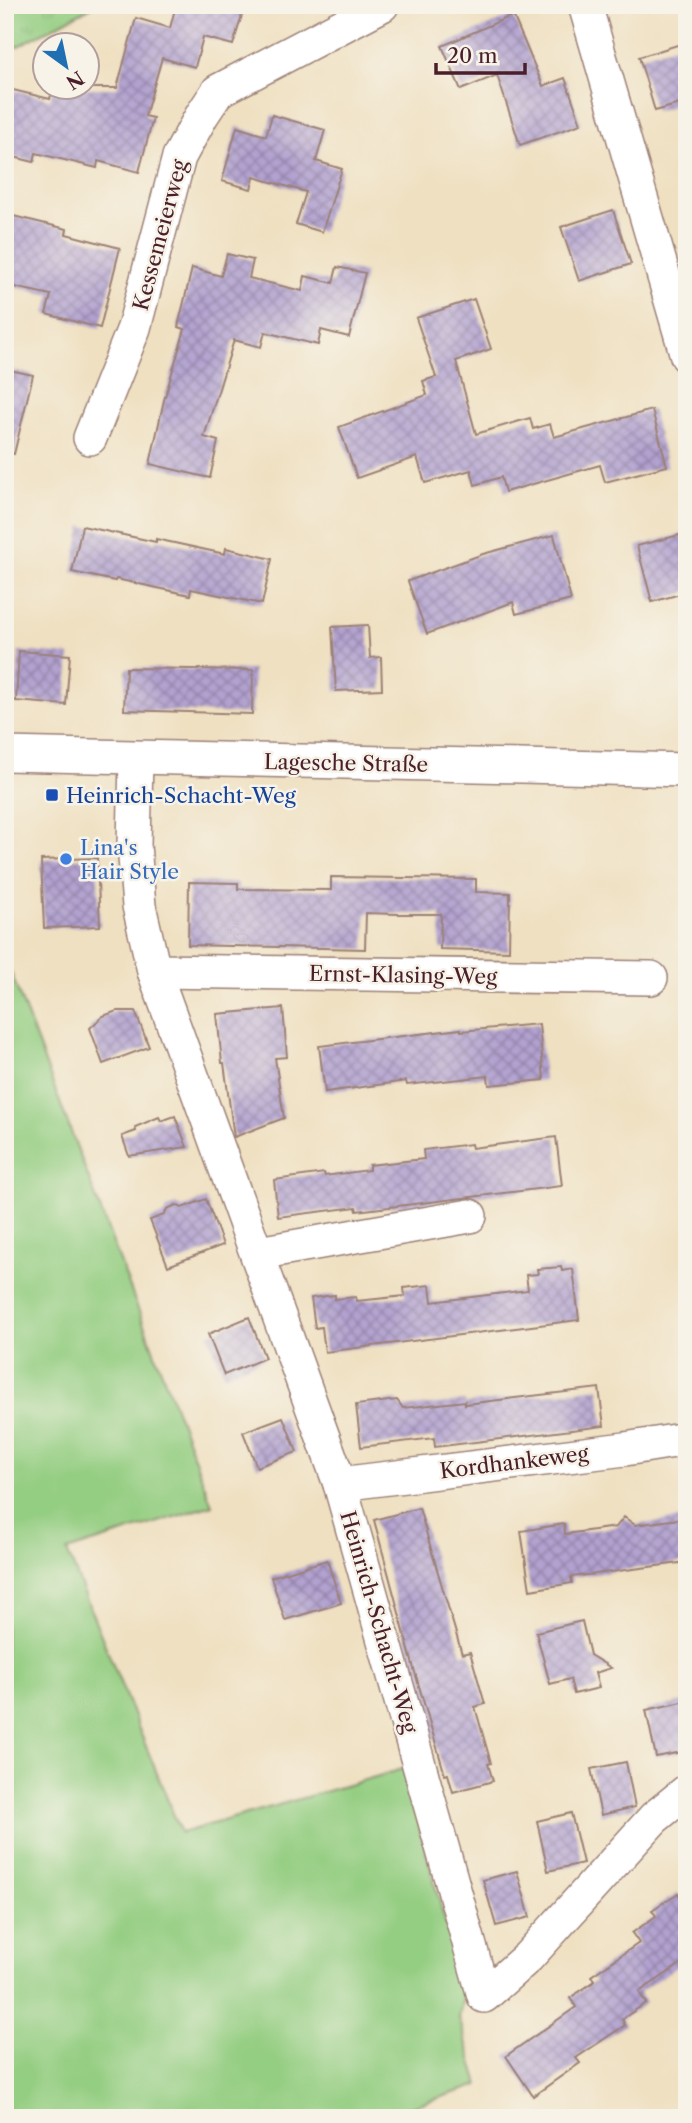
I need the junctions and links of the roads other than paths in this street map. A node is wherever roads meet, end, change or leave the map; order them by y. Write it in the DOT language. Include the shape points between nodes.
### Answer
graph roads {
  1 [pos="382,5"];
  2 [pos="584,5"];
  3 [pos="687,356"];
  4 [pos="90,438"];
  5 [pos="5,754"];
  6 [pos="136,759"];
  7 [pos="687,770"];
  8 [pos="154,971"];
  9 [pos="651,978"];
  10 [pos="470,1216"];
  11 [pos="258,1253"];
  12 [pos="687,1439"];
  13 [pos="340,1484"];
  14 [pos="687,1791"];
  1 -- 4 [label="street, Kessemeierweg" via="218,91 202,114 179,157 134,328"];
  2 -- 3 [label="street"];
  5 -- 6 [label="street, Lagesche Straße"];
  6 -- 7 [label="street, Lagesche Straße"];
  6 -- 8 [label="street, Heinrich-Schacht-Weg" via="134,845 139,906"];
  8 -- 9 [label="street, Ernst-Klasing-Weg"];
  8 -- 11 [label="street, Heinrich-Schacht-Weg"];
  10 -- 11 [label="street"];
  11 -- 13 [label="street, Heinrich-Schacht-Weg"];
  12 -- 13 [label="street, Kordhankeweg"];
  13 -- 14 [label="street, Heinrich-Schacht-Weg" via="484,1996 528,1956 654,1818"];
}
